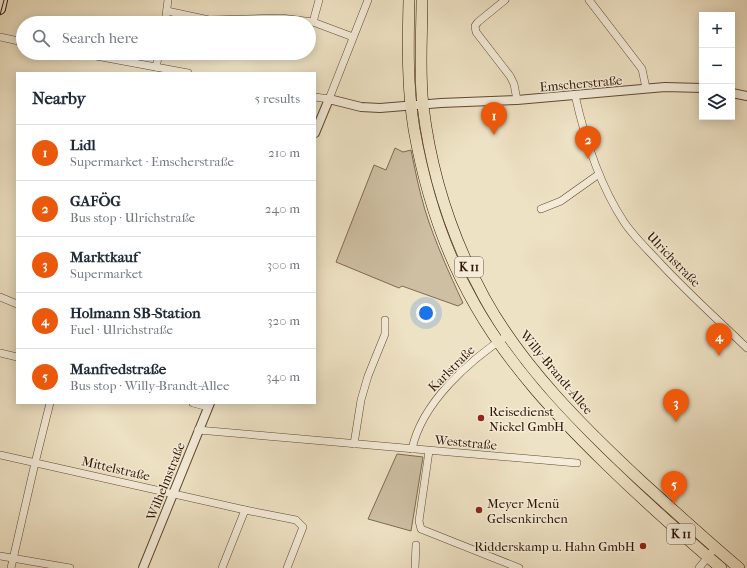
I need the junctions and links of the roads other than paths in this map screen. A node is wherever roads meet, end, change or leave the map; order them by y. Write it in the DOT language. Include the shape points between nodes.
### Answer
graph roads {
  1 [pos="2,0"];
  2 [pos="168,0"];
  3 [pos="319,0"];
  4 [pos="368,0"];
  5 [pos="409,0"];
  6 [pos="422,0"];
  7 [pos="505,0"];
  8 [pos="589,0"];
  9 [pos="0,9"];
  10 [pos="167,11"];
  11 [pos="166,16"];
  12 [pos="190,16"];
  13 [pos="315,16"];
  14 [pos="316,23"];
  15 [pos="0,37"];
  16 [pos="353,37"];
  17 [pos="16,40"];
  18 [pos="118,60"];
  19 [pos="158,60"];
  20 [pos="156,67"];
  21 [pos="183,72"];
  22 [pos="646,88"];
  23 [pos="699,88"];
  24 [pos="735,93"];
  25 [pos="575,95"];
  26 [pos="747,96"];
  27 [pos="316,97"];
  28 [pos="329,100"];
  29 [pos="517,100"];
  30 [pos="423,105"];
  31 [pos="411,106"];
  32 [pos="316,131"];
  33 [pos="599,174"];
  34 [pos="541,209"];
  35 [pos="0,297"];
  36 [pos="16,304"];
  37 [pos="385,320"];
  38 [pos="508,335"];
  39 [pos="498,342"];
  40 [pos="747,348"];
  41 [pos="0,353"];
  42 [pos="16,358"];
  43 [pos="50,404"];
  44 [pos="209,405"];
  45 [pos="198,430"];
  46 [pos="354,444"];
  47 [pos="412,449"];
  48 [pos="429,451"];
  49 [pos="0,455"];
  50 [pos="35,463"];
  51 [pos="577,464"];
  52 [pos="173,493"];
  53 [pos="245,510"];
  54 [pos="416,545"];
  55 [pos="715,548"];
  56 [pos="0,556"];
  57 [pos="708,557"];
  58 [pos="13,558"];
  59 [pos="11,568"];
  60 [pos="70,568"];
  61 [pos="143,568"];
  62 [pos="222,568"];
  63 [pos="287,568"];
  64 [pos="415,568"];
  65 [pos="519,568"];
  66 [pos="699,568"];
  67 [pos="721,568"];
  68 [pos="739,568"];
  1 -- 9 [label="main road"];
  2 -- 10 [label="street"];
  3 -- 13 [label="street"];
  4 -- 16 [label="street"];
  5 -- 31 [label="main road, Willy-Brandt-Allee / K 11"];
  6 -- 30 [label="main road, Willy-Brandt-Allee / K 11"];
  7 -- 29 [label="street" via="475,26 476,32 510,76"];
  8 -- 22 [label="street, Emscherstraße" via="642,69"];
  10 -- 11 [label="street"];
  10 -- 12 [label="street"];
  14 -- 16 [label="street"];
  15 -- 17 [label="street"];
  16 -- 28 [label="street"];
  18 -- 20 [label="street"];
  19 -- 20 [label="street"];
  20 -- 21 [label="street"];
  22 -- 23 [label="street, Emscherstraße"];
  22 -- 25 [label="street, Emscherstraße"];
  24 -- 26 [label="street"];
  25 -- 29 [label="street, Emscherstraße"];
  25 -- 33 [label="street, Ulrichstraße" via="582,126"];
  27 -- 28 [label="street"];
  28 -- 31 [label="street, Emscherstraße" via="361,107"];
  28 -- 32 [label="street"];
  29 -- 30 [label="street, Emscherstraße"];
  30 -- 31 [label="street, Emscherstraße"];
  30 -- 38 [label="main road, Willy-Brandt-Allee / K 11" via="440,193 452,226 485,298"];
  31 -- 39 [label="main road, Willy-Brandt-Allee / K 11" via="424,176 436,220 465,286"];
  33 -- 34 [label="street" via="561,201"];
  33 -- 40 [label="street, Ulrichstraße" via="624,223"];
  35 -- 36 [label="street"];
  37 -- 46 [label="street" via="385,334 361,400"];
  38 -- 39 [label="street, Karlstraße"];
  38 -- 55 [label="main road, Willy-Brandt-Allee / K 11" via="534,370 599,442"];
  39 -- 47 [label="street, Karlstraße" via="471,363 438,396 422,423"];
  39 -- 57 [label="main road, Willy-Brandt-Allee / K 11" via="532,388 581,440 655,511"];
  41 -- 42 [label="street"];
  43 -- 50 [label="street"];
  44 -- 45 [label="street, Wilhelmstraße"];
  45 -- 46 [label="street, Weststraße"];
  45 -- 52 [label="street, Wilhelmstraße"];
  46 -- 47 [label="street, Weststraße"];
  47 -- 48 [label="street, Weststraße"];
  48 -- 51 [label="street, Weststraße"];
  48 -- 65 [label="street" via="419,521 421,529"];
  49 -- 50 [label="street, Mittelstraße"];
  50 -- 52 [label="street, Mittelstraße"];
  50 -- 58 [label="street"];
  52 -- 53 [label="street, Mittelstraße"];
  52 -- 61 [label="street, Wilhelmstraße"];
  53 -- 62 [label="street"];
  53 -- 63 [label="street, Mittelstraße" via="296,520 303,526"];
  54 -- 64 [label="street"];
  55 -- 57 [label="street"];
  55 -- 68 [label="main road, Willy-Brandt-Allee / K 11"];
  56 -- 58 [label="street"];
  57 -- 66 [label="street"];
  57 -- 67 [label="main road, Willy-Brandt-Allee / K 11"];
  58 -- 59 [label="street"];
  58 -- 60 [label="street"];
}
